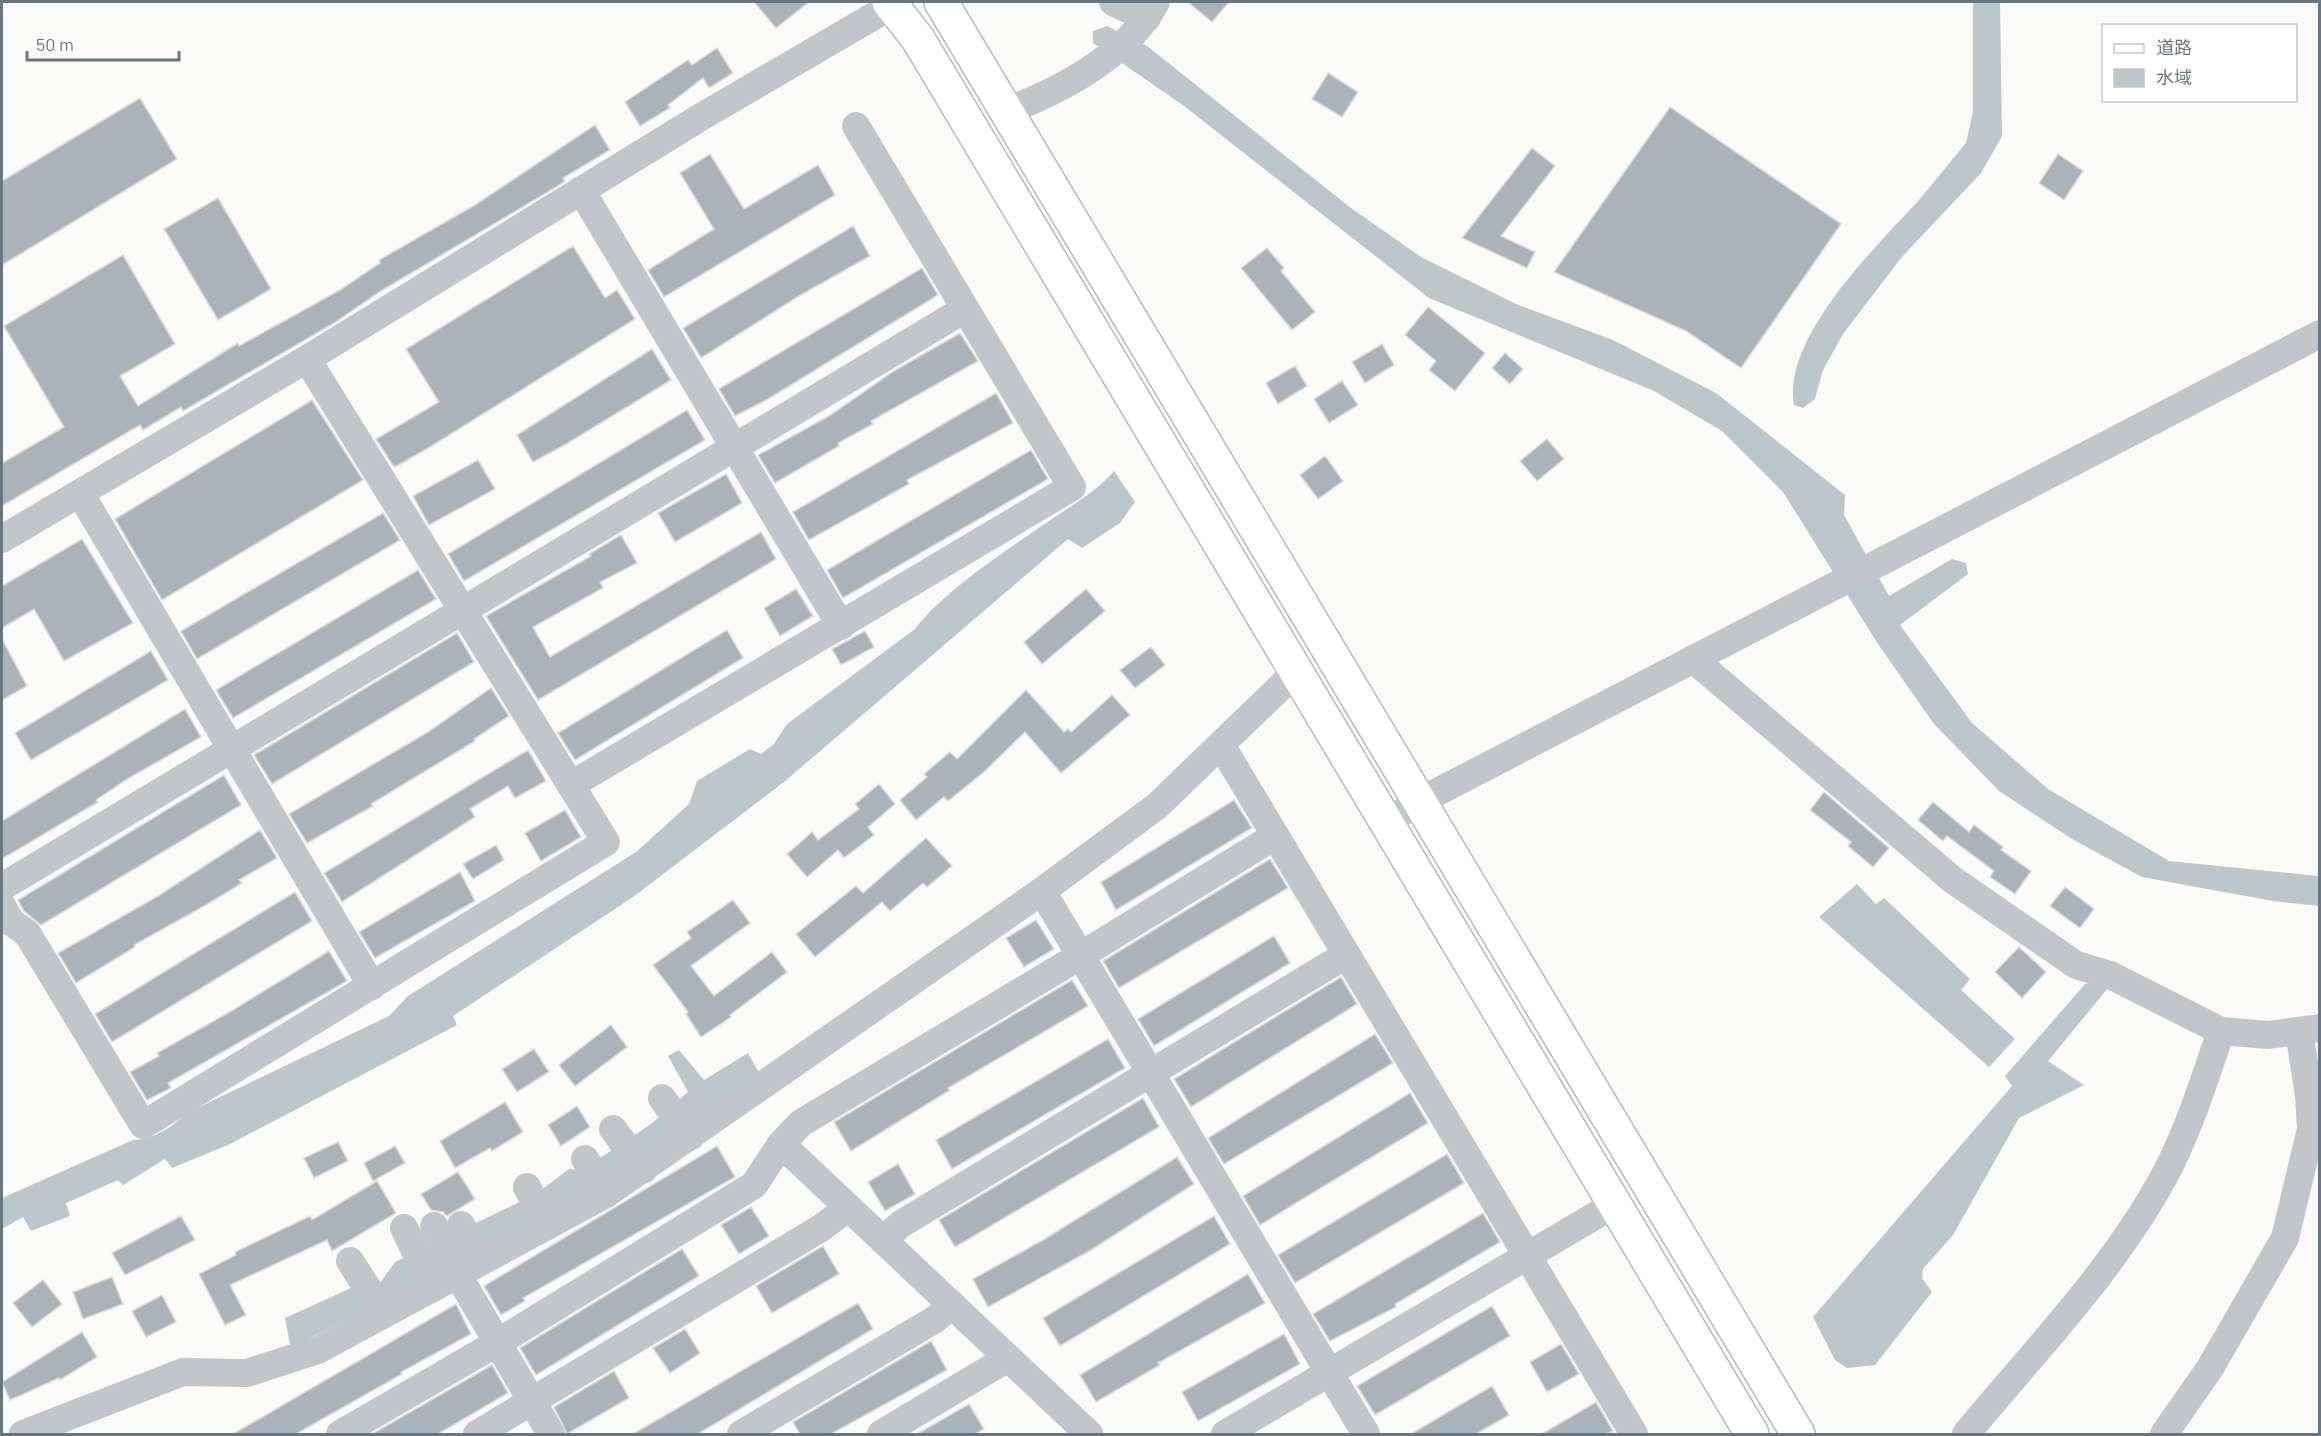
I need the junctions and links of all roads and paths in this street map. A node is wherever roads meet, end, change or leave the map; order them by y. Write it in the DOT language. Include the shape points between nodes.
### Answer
graph roads {
  1 [pos="941,2"];
  2 [pos="1113,2"];
  3 [pos="892,3"];
  4 [pos="1151,10"];
  5 [pos="1007,111"];
  6 [pos="856,126"];
  7 [pos="581,190"];
  8 [pos="965,309"];
  9 [pos="2319,334"];
  10 [pos="307,358"];
  11 [pos="734,446"];
  12 [pos="80,493"];
  13 [pos="2,539"];
  14 [pos="462,609"];
  15 [pos="841,626"];
  16 [pos="1693,659"];
  17 [pos="1296,672"];
  18 [pos="1221,746"];
  19 [pos="231,747"];
  20 [pos="571,785"];
  21 [pos="1420,801"];
  22 [pos="1387,822"];
  23 [pos="1275,836"];
  24 [pos="2,887"];
  25 [pos="1042,891"];
  26 [pos="2,906"];
  27 [pos="1346,955"];
  28 [pos="1080,956"];
  29 [pos="372,986"];
  30 [pos="2309,1029"];
  31 [pos="2221,1031"];
  32 [pos="1151,1074"];
  33 [pos="662,1098"];
  34 [pos="613,1129"];
  35 [pos="690,1137"];
  36 [pos="781,1144"];
  37 [pos="585,1159"];
  38 [pos="643,1170"];
  39 [pos="527,1187"];
  40 [pos="606,1194"];
  41 [pos="1615,1204"];
  42 [pos="848,1208"];
  43 [pos="548,1226"];
  44 [pos="404,1228"];
  45 [pos="883,1240"];
  46 [pos="1526,1256"];
  47 [pos="350,1261"];
  48 [pos="482,1261"];
  49 [pos="446,1281"];
  50 [pos="952,1305"];
  51 [pos="384,1314"];
  52 [pos="497,1343"];
  53 [pos="1008,1358"];
  54 [pos="1329,1373"];
  55 [pos="532,1402"];
  56 [pos="23,1434"];
  57 [pos="340,1434"];
  58 [pos="477,1434"];
  59 [pos="551,1434"];
  60 [pos="741,1434"];
  61 [pos="882,1434"];
  62 [pos="1089,1434"];
  63 [pos="1225,1434"];
  64 [pos="1366,1434"];
  65 [pos="1634,1434"];
  66 [pos="1752,1434"];
  67 [pos="1798,1434"];
  68 [pos="1966,1434"];
  69 [pos="2164,1434"];
  1 -- 5 [label="main road"];
  2 -- 4 [label="street"];
  3 -- 7 [label="street"];
  3 -- 17 [label="main road" via="918,39"];
  4 -- 5 [label="street" via="1143,25 1097,63 1062,87"];
  5 -- 21 [label="main road"];
  6 -- 8 [label="street"];
  7 -- 10 [label="street"];
  7 -- 11 [label="street"];
  8 -- 11 [label="street"];
  8 -- 15 [label="street" via="1072,486"];
  9 -- 16 [label="street"];
  10 -- 12 [label="street"];
  10 -- 14 [label="street"];
  11 -- 14 [label="street"];
  11 -- 15 [label="street"];
  12 -- 13 [label="street"];
  12 -- 19 [label="street"];
  14 -- 19 [label="street"];
  14 -- 20 [label="street"];
  15 -- 20 [label="street"];
  16 -- 21 [label="street"];
  16 -- 31 [label="street" via="1953,880 2076,965 2119,979"];
  17 -- 18 [label="street"];
  17 -- 22 [label="main road"];
  18 -- 23 [label="street"];
  18 -- 25 [label="street" via="1156,806"];
  19 -- 24 [label="street"];
  19 -- 29 [label="street"];
  20 -- 29 [label="street" via="606,843"];
  21 -- 22 [label="street"];
  21 -- 67 [label="main road"];
  22 -- 41 [label="main road"];
  23 -- 27 [label="street"];
  23 -- 28 [label="street"];
  25 -- 28 [label="street"];
  25 -- 35 [label="street"];
  26 -- 29 [label="street" via="11,922 27,933 143,1125"];
  27 -- 32 [label="street"];
  27 -- 46 [label="street"];
  28 -- 32 [label="street"];
  28 -- 36 [label="street" via="801,1123"];
  30 -- 31 [label="street" via="2268,1035"];
  30 -- 69 [label="street" via="2311,1129 2285,1238 2210,1368"];
  31 -- 68 [label="street" via="2195,1109 2167,1171 2120,1247 2076,1306"];
  32 -- 45 [label="street" via="901,1224"];
  32 -- 54 [label="street"];
  33 -- 35 [label="street"];
  34 -- 38 [label="street"];
  35 -- 38 [label="street"];
  36 -- 42 [label="street"];
  36 -- 52 [label="street" via="754,1185"];
  37 -- 40 [label="street"];
  38 -- 40 [label="street"];
  39 -- 43 [label="street"];
  40 -- 43 [label="street"];
  41 -- 46 [label="street"];
  41 -- 66 [label="main road"];
  42 -- 45 [label="street"];
  42 -- 55 [label="street" via="822,1228"];
  43 -- 48 [label="street"];
  44 -- 49 [label="street"];
  45 -- 50 [label="street"];
  46 -- 54 [label="street"];
  46 -- 65 [label="street"];
  47 -- 51 [label="street"];
  48 -- 49 [label="street"];
  48 -- 49 [label="street" via="448,1226"];
  49 -- 51 [label="street"];
  49 -- 52 [label="street"];
  50 -- 53 [label="street"];
  50 -- 60 [label="street" via="934,1320"];
  51 -- 56 [label="street" via="318,1350 247,1373 183,1372"];
  52 -- 55 [label="street"];
  52 -- 57 [label="street"];
  53 -- 61 [label="street"];
  53 -- 62 [label="street"];
  54 -- 63 [label="street"];
  54 -- 64 [label="street"];
  55 -- 58 [label="street"];
  55 -- 59 [label="street"];
}
